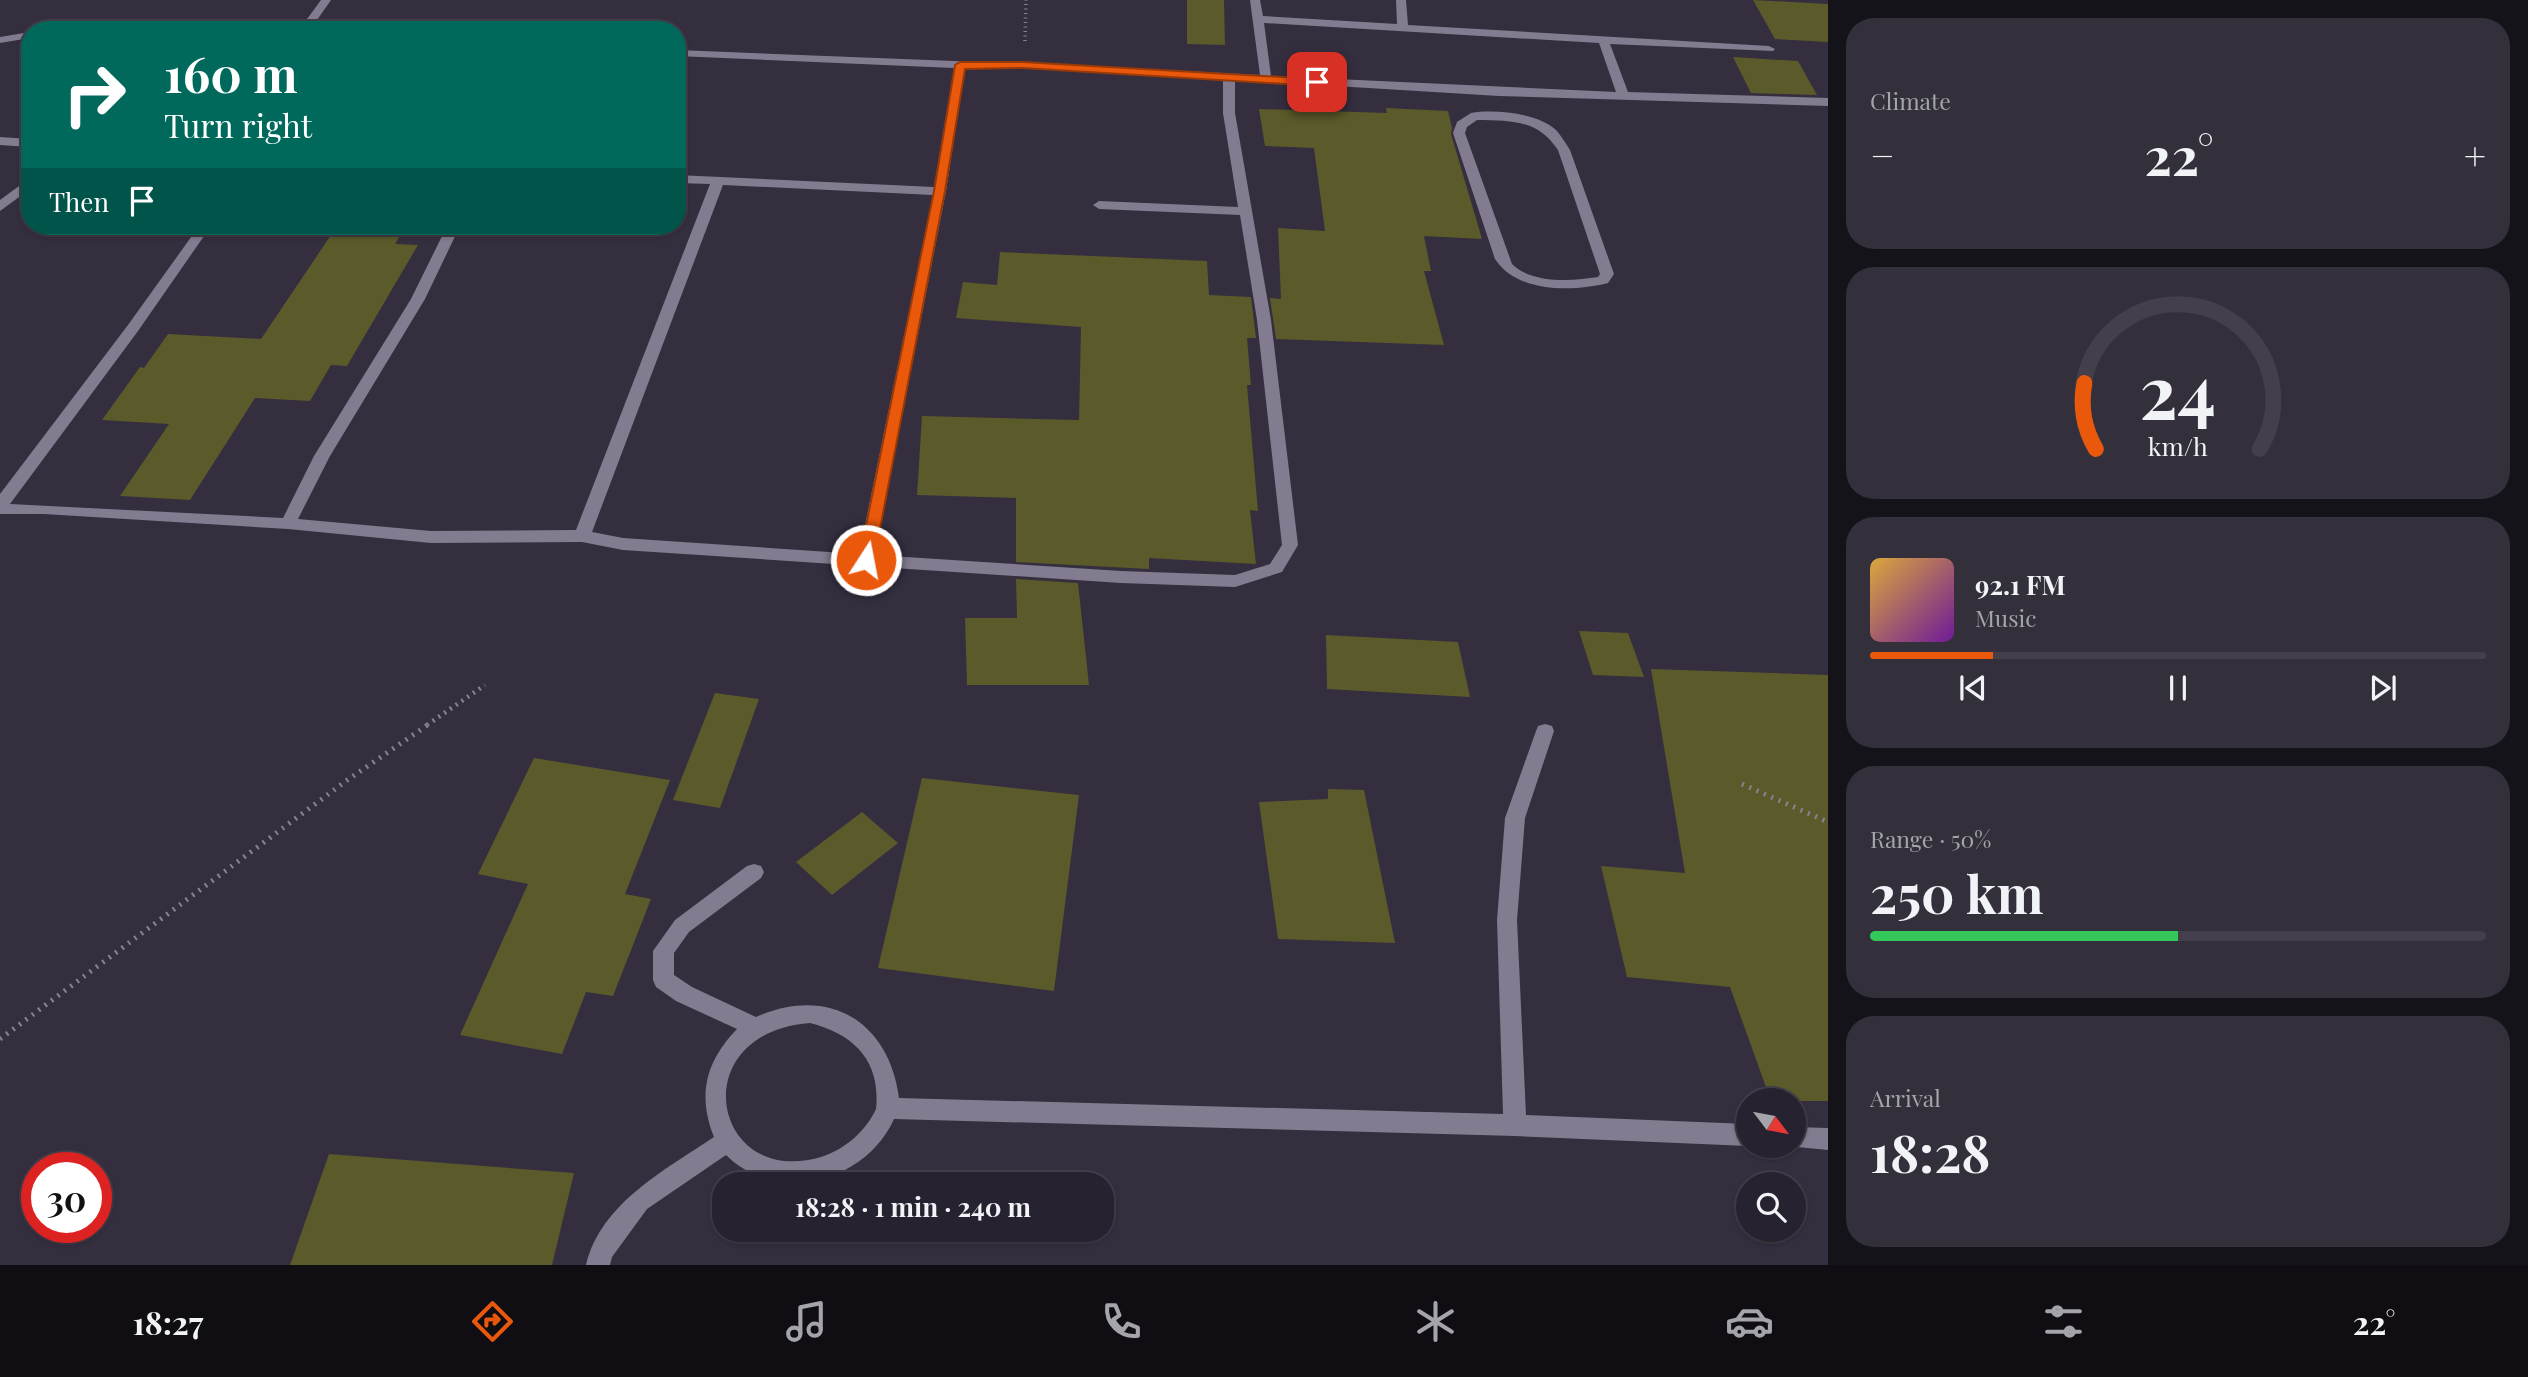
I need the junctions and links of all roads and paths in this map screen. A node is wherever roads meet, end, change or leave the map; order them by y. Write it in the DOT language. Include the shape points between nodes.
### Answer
graph roads {
  1 [pos="326,0"];
  2 [pos="1026,0"];
  3 [pos="1255,0"];
  4 [pos="1401,0"];
  5 [pos="1257,19"];
  6 [pos="311,21"];
  7 [pos="1403,27"];
  8 [pos="21,36"];
  9 [pos="0,40"];
  10 [pos="1603,40"];
  11 [pos="1769,49"];
  12 [pos="686,53"];
  13 [pos="960,65"];
  14 [pos="1023,65"];
  15 [pos="1229,77"];
  16 [pos="1266,80"];
  17 [pos="1499,92"];
  18 [pos="1623,95"];
  19 [pos="1828,102"];
  20 [pos="1507,118"];
  21 [pos="0,141"];
  22 [pos="21,142"];
  23 [pos="686,181"];
  24 [pos="717,183"];
  25 [pos="21,190"];
  26 [pos="940,191"];
  27 [pos="1099,205"];
  28 [pos="0,207"];
  29 [pos="1245,211"];
  30 [pos="199,235"];
  31 [pos="450,235"];
  32 [pos="0,507"];
  33 [pos="288,524"];
  34 [pos="582,536"];
  35 [pos="866,560"];
  36 [pos="485,685"];
  37 [pos="1545,731"];
  38 [pos="1742,784"];
  39 [pos="1828,822"];
  40 [pos="754,872"];
  41 [pos="755,1027"];
  42 [pos="0,1039"];
  43 [pos="888,1108"];
  44 [pos="1514,1125"];
  45 [pos="1736,1134"];
  46 [pos="1806,1138"];
  47 [pos="1828,1139"];
  48 [pos="727,1141"];
  49 [pos="598,1265"];
  1 -- 6 [label="street"];
  2 -- 14 [label="path"];
  3 -- 5 [label="street"];
  4 -- 7 [label="street"];
  5 -- 7 [label="street"];
  5 -- 16 [label="street"];
  7 -- 10 [label="street"];
  8 -- 9 [label="street"];
  10 -- 11 [label="street"];
  10 -- 18 [label="street"];
  12 -- 13 [label="street"];
  13 -- 14 [label="street"];
  13 -- 26 [label="street"];
  14 -- 15 [label="street"];
  15 -- 16 [label="street"];
  15 -- 29 [label="street" via="1229,113"];
  16 -- 17 [label="street"];
  17 -- 18 [label="street"];
  17 -- 20 [label="street"];
  18 -- 19 [label="street"];
  20 -- 20 [label="street" via="1534,123 1553,133 1607,274 1603,280 1588,284 1521,277 1502,260 1459,133 1461,125 1475,116"];
  21 -- 22 [label="street"];
  23 -- 24 [label="street"];
  24 -- 26 [label="street"];
  24 -- 34 [label="street"];
  25 -- 28 [label="street"];
  26 -- 35 [label="street"];
  27 -- 29 [label="street"];
  29 -- 35 [label="street" via="1264,320 1290,545 1276,568 1235,581"];
  30 -- 32 [label="street"];
  31 -- 33 [label="street" via="418,299 322,456"];
  32 -- 33 [label="street"];
  33 -- 34 [label="street" via="431,537"];
  34 -- 35 [label="street" via="623,544"];
  36 -- 42 [label="path" via="346,780"];
  37 -- 44 [label="street" via="1515,818 1508,908"];
  38 -- 39 [label="path"];
  40 -- 41 [label="street" via="682,926 663,951 664,980"];
  41 -- 43 [label="street" via="781,1016 810,1013 837,1019 861,1033 878,1055"];
  41 -- 48 [label="street" via="734,1044 719,1066 713,1092 716,1118"];
  43 -- 44 [label="street"];
  43 -- 48 [label="street" via="867,1143 833,1165 794,1173 755,1164"];
  44 -- 45 [label="street"];
  46 -- 47 [label="street"];
  48 -- 49 [label="street" via="639,1201 601,1252"];
}
